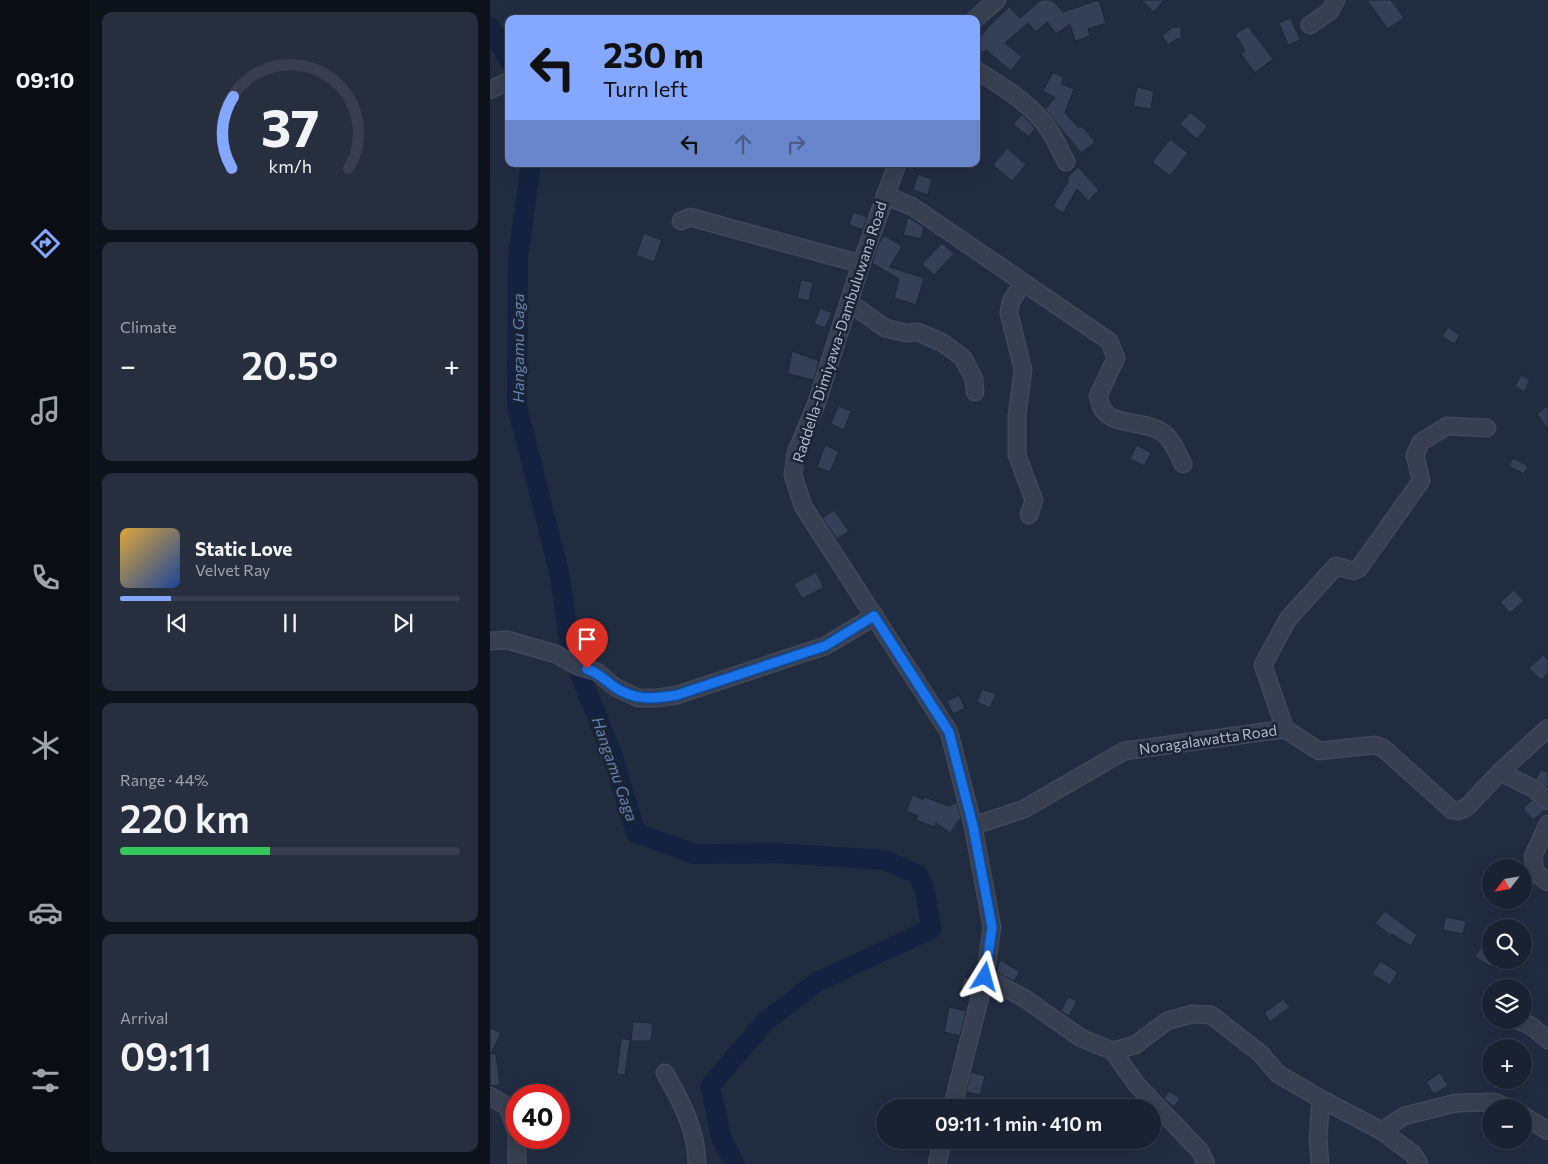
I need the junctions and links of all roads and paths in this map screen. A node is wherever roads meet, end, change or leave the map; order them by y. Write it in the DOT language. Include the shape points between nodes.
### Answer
graph roads {
  1 [pos="997,0"];
  2 [pos="1336,0"];
  3 [pos="980,15"];
  4 [pos="1310,25"];
  5 [pos="980,73"];
  6 [pos="505,83"];
  7 [pos="490,90"];
  8 [pos="1066,162"];
  9 [pos="896,167"];
  10 [pos="885,195"];
  11 [pos="681,221"];
  12 [pos="861,264"];
  13 [pos="1023,283"];
  14 [pos="850,303"];
  15 [pos="975,392"];
  16 [pos="1487,428"];
  17 [pos="1183,464"];
  18 [pos="1029,515"];
  19 [pos="874,616"];
  20 [pos="490,641"];
  21 [pos="1548,728"];
  22 [pos="1285,729"];
  23 [pos="1500,772"];
  24 [pos="1548,802"];
  25 [pos="1548,824"];
  26 [pos="973,826"];
  27 [pos="1548,882"];
  28 [pos="985,977"];
  29 [pos="1532,1028"];
  30 [pos="1548,1040"];
  31 [pos="1113,1051"];
  32 [pos="665,1073"];
  33 [pos="490,1096"];
  34 [pos="954,1099"];
  35 [pos="1321,1099"];
  36 [pos="1482,1102"];
  37 [pos="505,1105"];
  38 [pos="1532,1121"];
  39 [pos="1382,1131"];
  40 [pos="1548,1131"];
  41 [pos="517,1149"];
  42 [pos="941,1149"];
  43 [pos="517,1164"];
  44 [pos="697,1164"];
  45 [pos="937,1164"];
  46 [pos="1206,1164"];
  47 [pos="1320,1164"];
  48 [pos="1419,1164"];
  1 -- 3 [label="street"];
  2 -- 4 [label="street" via="1330,11"];
  5 -- 8 [label="street" via="1011,92 1032,111 1049,131"];
  6 -- 7 [label="street"];
  9 -- 10 [label="street, Raddella-Dimiyawa-Dambuluwana Road"];
  10 -- 12 [label="street, Raddella-Dimiyawa-Dambuluwana Road"];
  10 -- 13 [label="street" via="913,207"];
  11 -- 12 [label="street" via="690,217"];
  12 -- 14 [label="street, Raddella-Dimiyawa-Dambuluwana Road"];
  13 -- 17 [label="street" via="1109,341 1116,358 1098,396 1103,410 1116,419 1152,426 1163,432 1173,443"];
  13 -- 18 [label="street" via="1009,313 1023,370 1017,416 1017,455 1034,500"];
  14 -- 15 [label="street" via="885,328 918,332 944,343 963,358 974,379"];
  14 -- 19 [label="street, Raddella-Dimiyawa-Dambuluwana Road" via="796,453 793,474 803,506"];
  16 -- 22 [label="street" via="1447,426 1421,442 1415,455 1421,481 1359,568 1353,571 1336,566 1288,619 1262,665"];
  19 -- 20 [label="street" via="825,646 677,695 657,698 638,698 615,687 597,672 577,666 556,654 506,640"];
  19 -- 26 [label="street, Raddella-Dimiyawa-Dambuluwana Road" via="949,732"];
  21 -- 23 [label="street, Noragalawatta Road"];
  22 -- 23 [label="street, Noragalawatta Road" via="1319,751 1375,745 1383,748 1452,810 1467,807"];
  22 -- 26 [label="street, Noragalawatta Road" via="1124,751 1024,809"];
  23 -- 24 [label="street" via="1534,789"];
  25 -- 27 [label="street" via="1533,856 1535,872"];
  26 -- 28 [label="street, Raddella-Dimiyawa-Dambuluwana Road" via="992,927"];
  28 -- 31 [label="street" via="1024,998 1081,1038"];
  28 -- 34 [label="street, Raddella-Dimiyawa-Dambuluwana Road"];
  29 -- 30 [label="street"];
  31 -- 35 [label="street" via="1135,1045 1167,1021 1192,1014 1211,1015 1261,1054 1278,1074"];
  31 -- 46 [label="street" via="1137,1086 1200,1151"];
  32 -- 44 [label="street" via="683,1105 697,1148"];
  33 -- 37 [label="street"];
  35 -- 39 [label="street"];
  35 -- 47 [label="street"];
  36 -- 39 [label="street" via="1456,1103 1404,1116"];
  38 -- 40 [label="street"];
  39 -- 48 [label="street" via="1413,1154"];
  41 -- 43 [label="street"];
  42 -- 45 [label="street"];
}
